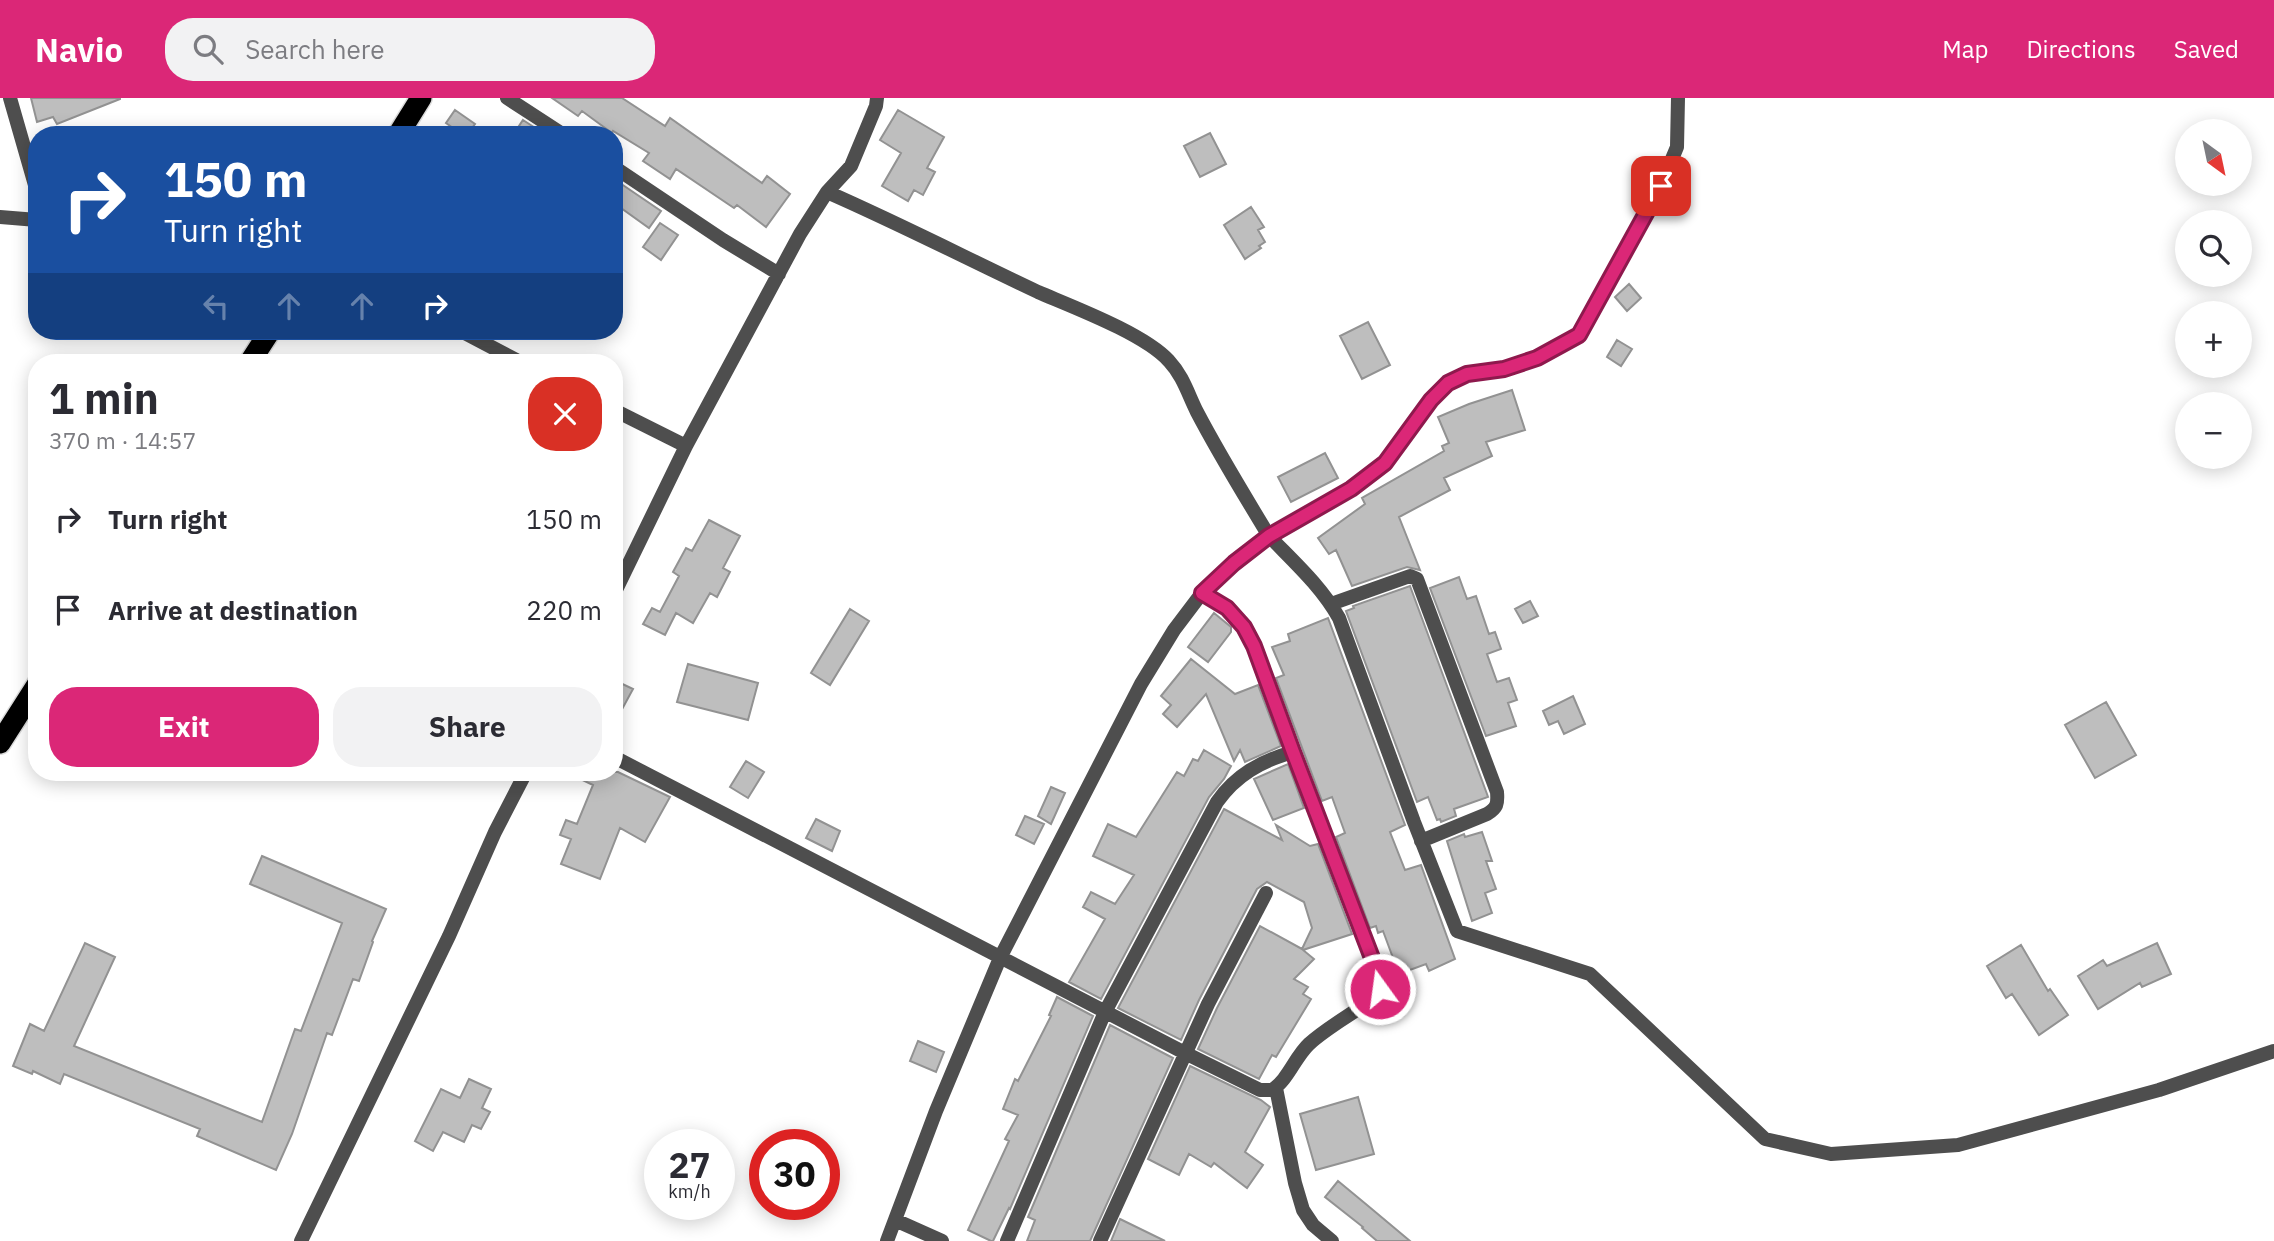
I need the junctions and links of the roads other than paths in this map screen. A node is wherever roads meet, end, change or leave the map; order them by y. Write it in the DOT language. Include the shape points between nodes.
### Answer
graph roads {
  1 [pos="10,98"];
  2 [pos="421,98"];
  3 [pos="507,98"];
  4 [pos="877,98"];
  5 [pos="1678,98"];
  6 [pos="404,126"];
  7 [pos="550,126"];
  8 [pos="28,161"];
  9 [pos="623,173"];
  10 [pos="827,192"];
  11 [pos="0,217"];
  12 [pos="28,219"];
  13 [pos="779,274"];
  14 [pos="478,340"];
  15 [pos="505,354"];
  16 [pos="623,415"];
  17 [pos="685,446"];
  18 [pos="1269,536"];
  19 [pos="623,575"];
  20 [pos="1202,593"];
  21 [pos="1331,604"];
  22 [pos="28,699"];
  23 [pos="0,743"];
  24 [pos="1293,752"];
  25 [pos="623,762"];
  26 [pos="521,781"];
  27 [pos="1421,841"];
  28 [pos="1266,893"];
  29 [pos="1000,958"];
  30 [pos="1105,1012"];
  31 [pos="2274,1051"];
  32 [pos="1185,1053"];
  33 [pos="1276,1088"];
  34 [pos="895,1220"];
  35 [pos="301,1241"];
  36 [pos="887,1241"];
  37 [pos="942,1241"];
  38 [pos="1007,1241"];
  39 [pos="1101,1241"];
  40 [pos="1332,1241"];
  1 -- 8 [label="street"];
  2 -- 6 [label="highway"];
  3 -- 7 [label="street"];
  4 -- 10 [label="street" via="851,166"];
  5 -- 18 [label="street" via="1676,147 1667,171 1579,335 1537,358 1467,374 1448,383 1385,463 1351,489"];
  9 -- 13 [label="street"];
  10 -- 13 [label="street"];
  10 -- 18 [label="street" via="1101,320 1167,357"];
  11 -- 12 [label="street"];
  13 -- 17 [label="street"];
  14 -- 15 [label="street"];
  16 -- 17 [label="street"];
  17 -- 19 [label="street"];
  18 -- 20 [label="street"];
  18 -- 21 [label="street"];
  20 -- 24 [label="street" via="1227,608 1244,627"];
  20 -- 29 [label="street" via="1141,684"];
  21 -- 27 [label="street"];
  21 -- 27 [label="street" via="1410,576 1417,579 1432,615 1498,803 1487,814"];
  22 -- 23 [label="highway"];
  24 -- 30 [label="street" via="1251,768 1226,789"];
  24 -- 33 [label="street" via="1380,989 1311,1042"];
  25 -- 29 [label="street"];
  26 -- 35 [label="street"];
  27 -- 31 [label="street" via="1457,931 1590,974 1765,1139 1830,1154 1958,1144 2159,1090"];
  28 -- 32 [label="street"];
  29 -- 30 [label="street"];
  29 -- 34 [label="street"];
  30 -- 32 [label="street"];
  30 -- 38 [label="street"];
  32 -- 33 [label="street" via="1260,1090"];
  32 -- 39 [label="street"];
  33 -- 40 [label="street" via="1303,1210"];
  34 -- 36 [label="street"];
  34 -- 37 [label="street"];
}
